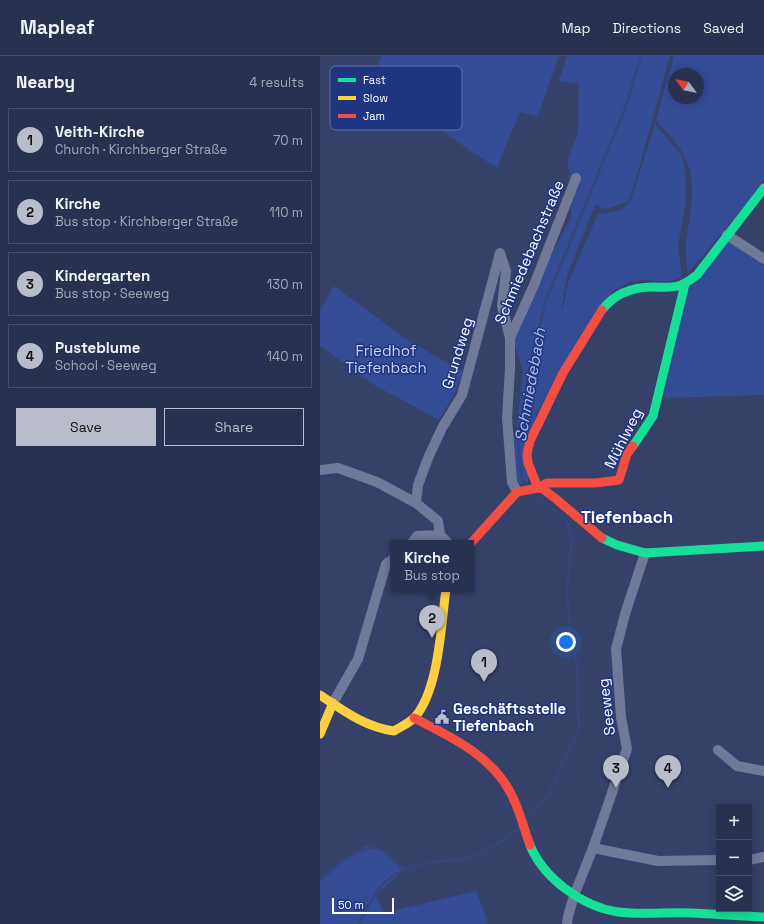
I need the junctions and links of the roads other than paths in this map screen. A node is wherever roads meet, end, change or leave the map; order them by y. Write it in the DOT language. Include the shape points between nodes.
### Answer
graph roads {
  1 [pos="576,178"];
  2 [pos="764,188"];
  3 [pos="727,235"];
  4 [pos="500,253"];
  5 [pos="764,259"];
  6 [pos="685,284"];
  7 [pos="510,338"];
  8 [pos="320,470"];
  9 [pos="535,488"];
  10 [pos="519,492"];
  11 [pos="416,503"];
  12 [pos="440,535"];
  13 [pos="414,540"];
  14 [pos="445,540"];
  15 [pos="474,540"];
  16 [pos="764,546"];
  17 [pos="645,553"];
  18 [pos="390,561"];
  19 [pos="446,592"];
  20 [pos="320,695"];
  21 [pos="334,703"];
  22 [pos="414,718"];
  23 [pos="320,734"];
  24 [pos="718,750"];
  25 [pos="764,771"];
  26 [pos="593,848"];
  27 [pos="764,857"];
  28 [pos="752,859"];
  29 [pos="716,860"];
  30 [pos="575,893"];
  31 [pos="764,917"];
  32 [pos="567,924"];
  1 -- 7 [label="street, Schmiedebachstraße"];
  2 -- 3 [label="street"];
  3 -- 5 [label="street"];
  3 -- 6 [label="street" via="697,275"];
  4 -- 7 [label="street, Schmiedebachstraße" via="506,271 502,306"];
  4 -- 11 [label="street, Grundweg" via="462,395 428,458 418,485"];
  6 -- 9 [label="street" via="675,287 634,288 612,299 603,307 540,417 527,454"];
  6 -- 9 [label="street, Mühlweg" via="652,416 628,454 619,480 547,483"];
  7 -- 10 [label="street, Schmiedebachstraße" via="507,418 512,482"];
  8 -- 11 [label="street" via="338,468 377,482"];
  9 -- 10 [label="street"];
  9 -- 17 [label="street" via="543,489 601,537 617,546"];
  10 -- 15 [label="street"];
  11 -- 12 [label="street" via="438,521"];
  12 -- 13 [label="street" via="417,536"];
  12 -- 14 [label="street"];
  16 -- 17 [label="street"];
  17 -- 26 [label="street, Seeweg" via="616,649 621,718 627,749"];
  18 -- 21 [label="street" via="386,564 358,659"];
  19 -- 22 [label="street" via="434,674 426,699"];
  20 -- 21 [label="street"];
  21 -- 22 [label="street" via="356,719 379,729 394,731"];
  21 -- 23 [label="street"];
  22 -- 30 [label="street" via="491,764 511,793 534,854 558,882"];
  24 -- 25 [label="street" via="737,766"];
  26 -- 29 [label="street" via="658,861"];
  26 -- 30 [label="street, Seeweg"];
  27 -- 28 [label="street"];
  30 -- 31 [label="street" via="598,906 626,912"];
  30 -- 32 [label="street, Seeweg"];
}
